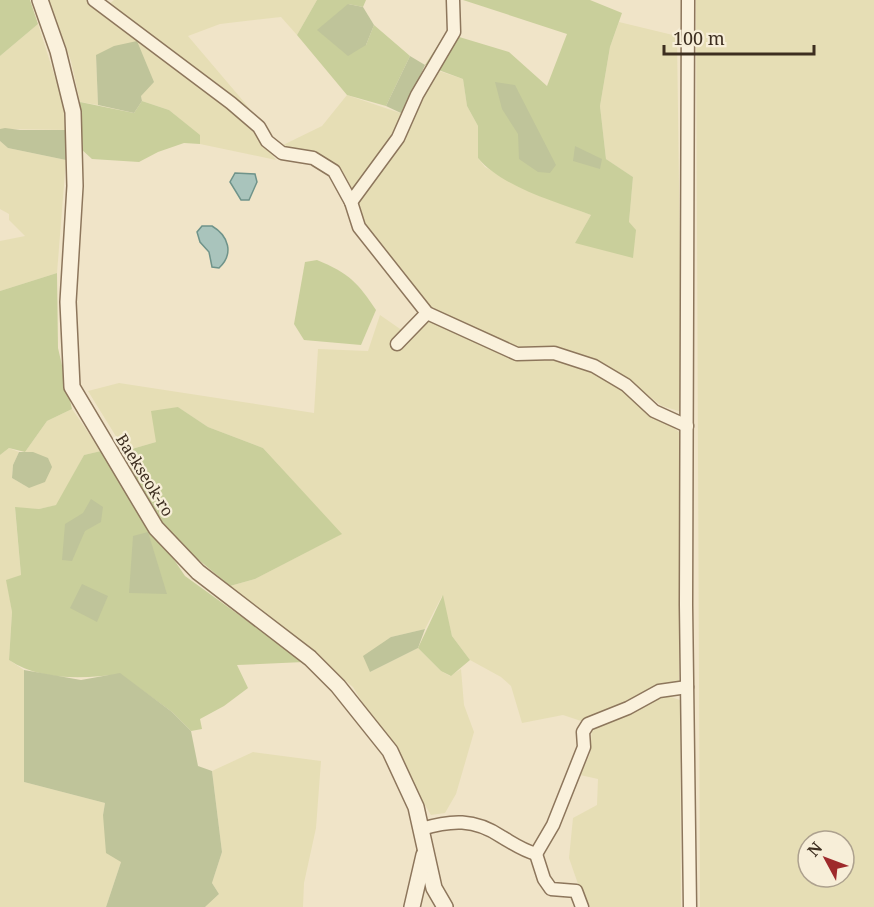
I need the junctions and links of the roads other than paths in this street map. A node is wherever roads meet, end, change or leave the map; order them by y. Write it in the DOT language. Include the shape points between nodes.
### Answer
graph roads {
  1 [pos="40,0"];
  2 [pos="94,0"];
  3 [pos="453,0"];
  4 [pos="688,0"];
  5 [pos="351,202"];
  6 [pos="427,313"];
  7 [pos="397,344"];
  8 [pos="687,426"];
  9 [pos="687,687"];
  10 [pos="421,829"];
  11 [pos="425,847"];
  12 [pos="536,854"];
  13 [pos="434,888"];
  14 [pos="413,907"];
  15 [pos="445,907"];
  16 [pos="582,907"];
  17 [pos="690,907"];
  1 -- 10 [label="street, Baekseok-ro" via="73,112 75,186 68,302 72,387 156,528 198,572 310,657 384,743 405,778"];
  2 -- 5 [label="street" via="231,103 282,153 312,158 334,171"];
  3 -- 5 [label="street" via="454,32 417,95 398,138"];
  4 -- 8 [label="street"];
  5 -- 6 [label="street" via="358,227"];
  6 -- 7 [label="street"];
  6 -- 8 [label="street" via="517,354 554,353 594,366 626,386 654,411"];
  8 -- 9 [label="street"];
  9 -- 12 [label="street" via="659,691 588,724 583,732 584,747 553,825"];
  9 -- 17 [label="street"];
  10 -- 11 [label="street, Baekseok-ro"];
  10 -- 12 [label="street" via="450,820 470,824"];
  11 -- 13 [label="street, Baekseok-ro"];
  11 -- 14 [label="street"];
  12 -- 16 [label="street" via="551,889 576,891"];
  13 -- 14 [label="street"];
  13 -- 15 [label="street, Baekseok-ro"];
}
